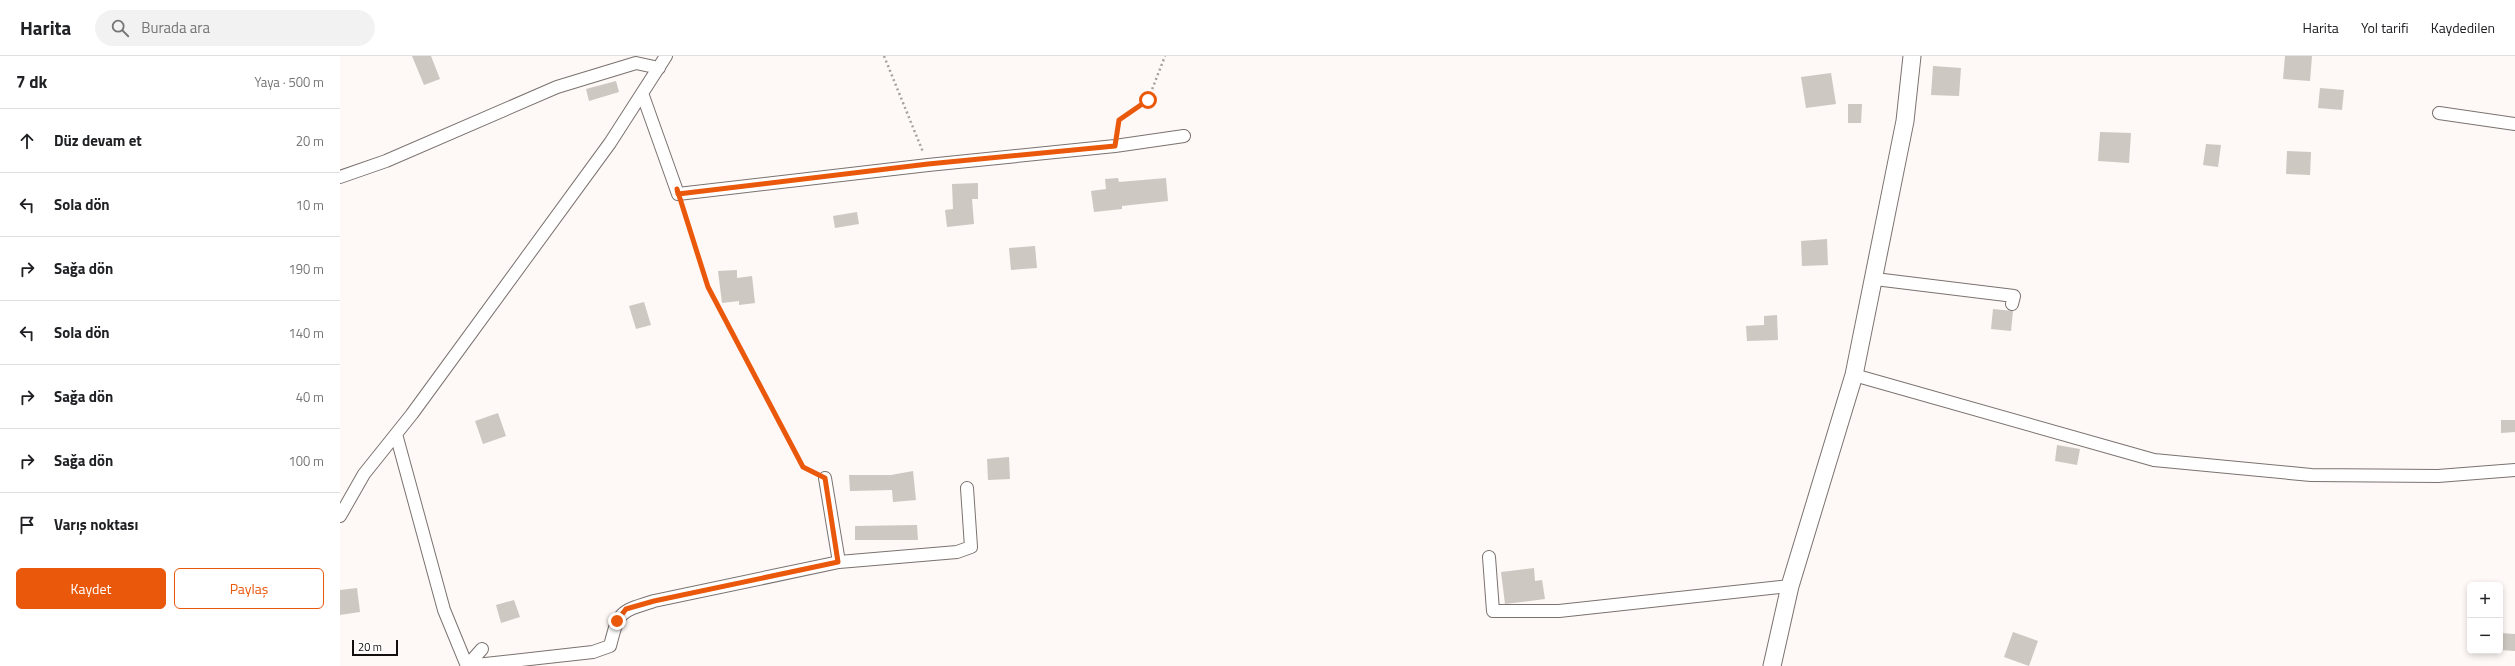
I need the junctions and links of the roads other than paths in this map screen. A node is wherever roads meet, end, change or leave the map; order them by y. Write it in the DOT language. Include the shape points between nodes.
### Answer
graph roads {
  1 [pos="666,56"];
  2 [pos="1912,56"];
  3 [pos="659,68"];
  4 [pos="642,93"];
  5 [pos="2439,113"];
  6 [pos="2515,124"];
  7 [pos="1184,136"];
  8 [pos="340,177"];
  9 [pos="1874,280"];
  10 [pos="2012,304"];
  11 [pos="1854,375"];
  12 [pos="396,434"];
  13 [pos="2515,470"];
  14 [pos="825,478"];
  15 [pos="967,488"];
  16 [pos="340,516"];
  17 [pos="1489,557"];
  18 [pos="838,562"];
  19 [pos="1790,586"];
  20 [pos="482,648"];
  21 [pos="467,666"];
  22 [pos="1772,666"];
  1 -- 3 [label="street"];
  2 -- 9 [label="main road" via="1905,121"];
  3 -- 4 [label="street"];
  3 -- 8 [label="street" via="636,63 557,87 386,161"];
  4 -- 7 [label="street" via="678,194 928,164 1115,146"];
  4 -- 12 [label="street" via="610,143"];
  5 -- 6 [label="street"];
  9 -- 10 [label="street" via="2014,296"];
  9 -- 11 [label="main road"];
  11 -- 13 [label="street" via="2154,460 2311,475 2438,476"];
  11 -- 19 [label="main road"];
  12 -- 16 [label="street" via="364,474"];
  12 -- 21 [label="street" via="444,610"];
  14 -- 18 [label="street"];
  15 -- 18 [label="street" via="971,547 957,552"];
  17 -- 19 [label="street" via="1493,611 1559,611"];
  18 -- 21 [label="street" via="626,609 617,621 610,646 593,652"];
  19 -- 22 [label="main road"];
  20 -- 21 [label="street"];
}
